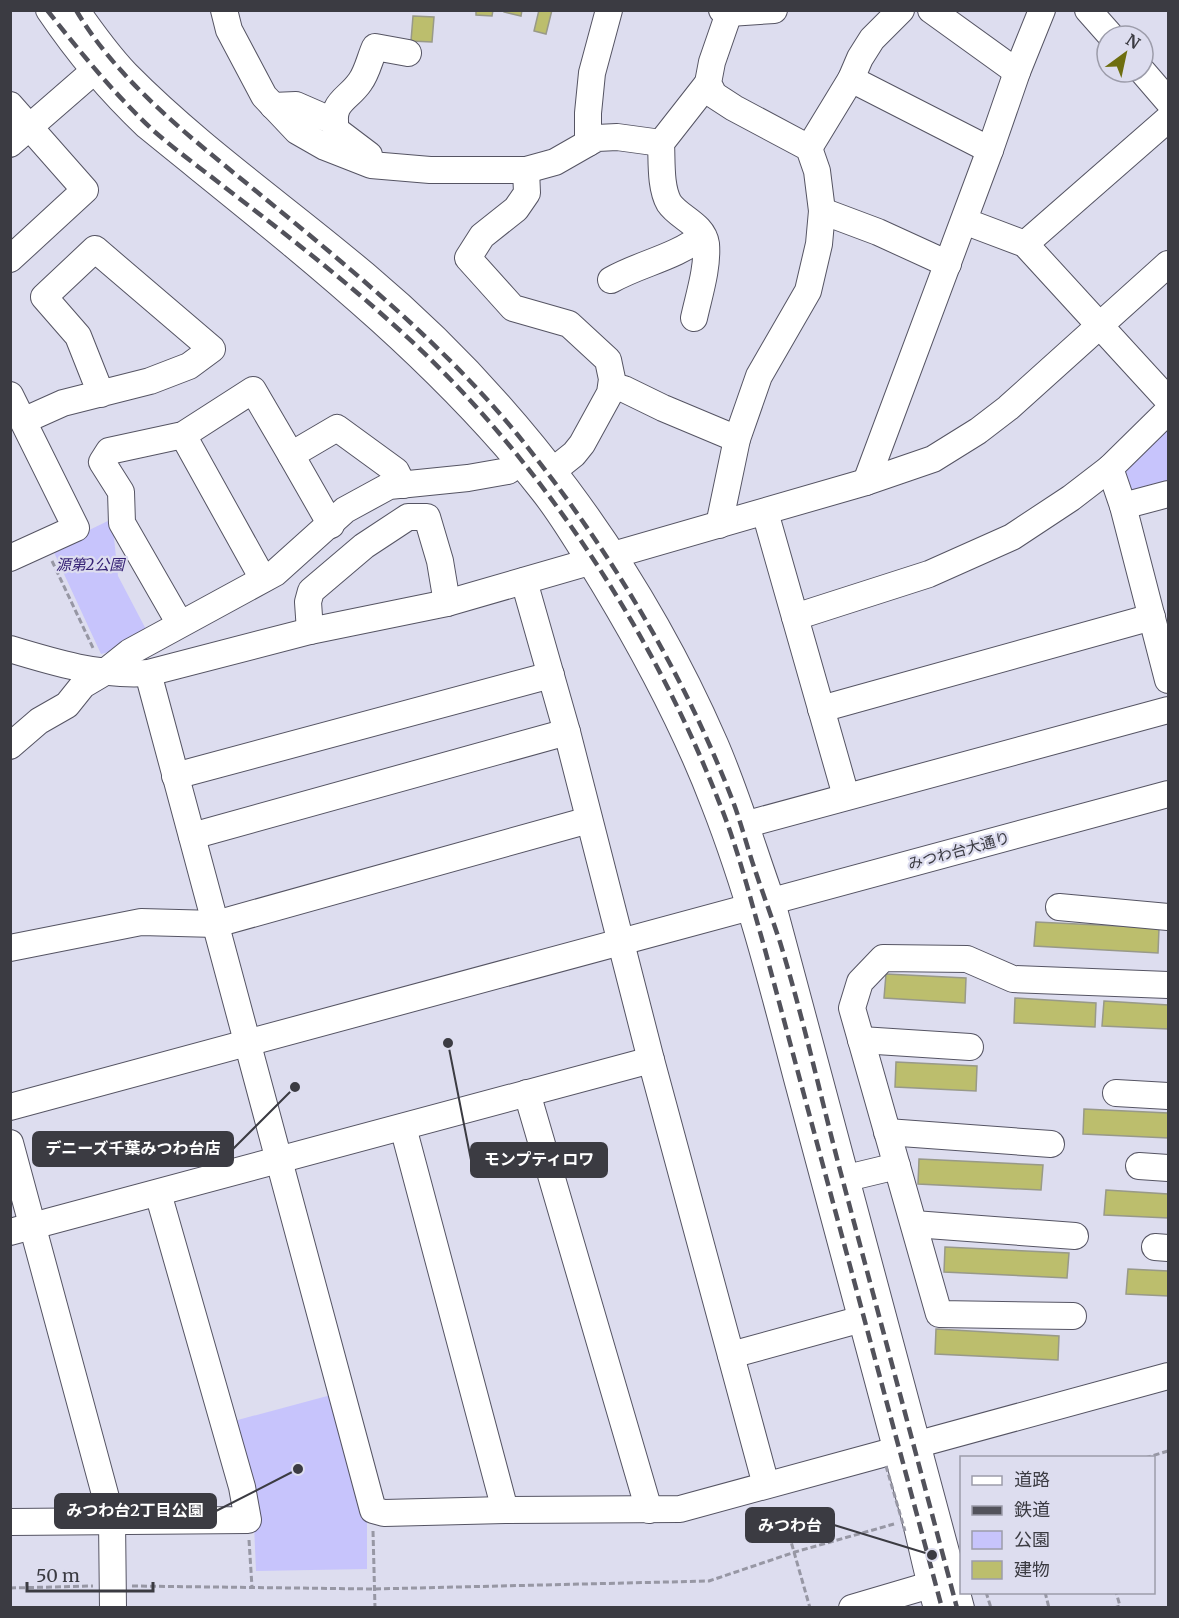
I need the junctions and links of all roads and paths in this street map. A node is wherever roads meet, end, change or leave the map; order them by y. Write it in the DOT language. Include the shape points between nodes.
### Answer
graph roads {
  1 [pos="49,10"];
  2 [pos="76,10"];
  3 [pos="224,10"];
  4 [pos="609,10"];
  5 [pos="774,10"];
  6 [pos="901,10"];
  7 [pos="931,10"];
  8 [pos="1042,10"];
  9 [pos="1088,10"];
  10 [pos="726,12"];
  11 [pos="1100,24"];
  12 [pos="408,53"];
  13 [pos="94,71"];
  14 [pos="1017,72"];
  15 [pos="851,79"];
  16 [pos="708,83"];
  17 [pos="1153,84"];
  18 [pos="1168,101"];
  19 [pos="10,105"];
  20 [pos="273,106"];
  21 [pos="1168,119"];
  22 [pos="335,122"];
  23 [pos="30,127"];
  24 [pos="588,143"];
  25 [pos="660,143"];
  26 [pos="10,144"];
  27 [pos="808,148"];
  28 [pos="990,150"];
  29 [pos="384,166"];
  30 [pos="526,170"];
  31 [pos="822,211"];
  32 [pos="964,221"];
  33 [pos="702,236"];
  34 [pos="1025,244"];
  35 [pos="10,259"];
  36 [pos="948,264"];
  37 [pos="1168,264"];
  38 [pos="611,280"];
  39 [pos="694,318"];
  40 [pos="1100,326"];
  41 [pos="612,386"];
  42 [pos="101,394"];
  43 [pos="10,395"];
  44 [pos="1168,399"];
  45 [pos="1168,411"];
  46 [pos="25,420"];
  47 [pos="183,435"];
  48 [pos="737,439"];
  49 [pos="291,455"];
  50 [pos="519,463"];
  51 [pos="1110,468"];
  52 [pos="554,470"];
  53 [pos="866,482"];
  54 [pos="403,484"];
  55 [pos="1168,494"];
  56 [pos="1123,506"];
  57 [pos="765,512"];
  58 [pos="331,525"];
  59 [pos="719,525"];
  60 [pos="44,543"];
  61 [pos="615,556"];
  62 [pos="10,558"];
  63 [pos="590,561"];
  64 [pos="263,579"];
  65 [pos="524,581"];
  66 [pos="447,603"];
  67 [pos="795,617"];
  68 [pos="1152,617"];
  69 [pos="180,624"];
  70 [pos="310,631"];
  71 [pos="10,648"];
  72 [pos="100,672"];
  73 [pos="148,673"];
  74 [pos="551,675"];
  75 [pos="1168,680"];
  76 [pos="821,709"];
  77 [pos="1168,710"];
  78 [pos="567,732"];
  79 [pos="10,746"];
  80 [pos="176,776"];
  81 [pos="1168,794"];
  82 [pos="846,796"];
  83 [pos="589,820"];
  84 [pos="744,825"];
  85 [pos="192,836"];
  86 [pos="761,904"];
  87 [pos="1059,907"];
  88 [pos="1168,917"];
  89 [pos="216,924"];
  90 [pos="620,943"];
  91 [pos="10,948"];
  92 [pos="1168,985"];
  93 [pos="861,1040"];
  94 [pos="249,1043"];
  95 [pos="970,1047"];
  96 [pos="651,1060"];
  97 [pos="527,1093"];
  98 [pos="1116,1093"];
  99 [pos="1168,1096"];
  100 [pos="10,1107"];
  101 [pos="403,1127"];
  102 [pos="887,1132"];
  103 [pos="10,1143"];
  104 [pos="1051,1144"];
  105 [pos="279,1159"];
  106 [pos="897,1166"];
  107 [pos="1139,1166"];
  108 [pos="1168,1168"];
  109 [pos="847,1178"];
  110 [pos="158,1193"];
  111 [pos="914,1224"];
  112 [pos="21,1230"];
  113 [pos="1075,1236"];
  114 [pos="1072,1316"];
  115 [pos="862,1319"];
  116 [pos="731,1355"];
  117 [pos="1168,1376"];
  118 [pos="1168,1451"];
  119 [pos="900,1453"];
  120 [pos="1152,1456"];
  121 [pos="760,1487"];
  122 [pos="373,1510"];
  123 [pos="506,1510"];
  124 [pos="649,1510"];
  125 [pos="112,1520"];
  126 [pos="248,1520"];
  127 [pos="10,1521"];
  128 [pos="910,1524"];
  129 [pos="795,1552"];
  130 [pos="252,1587"];
  131 [pos="10,1588"];
  132 [pos="374,1589"];
  133 [pos="1116,1594"];
  134 [pos="933,1596"];
  135 [pos="113,1597"];
  136 [pos="375,1608"];
  137 [pos="810,1608"];
  138 [pos="852,1608"];
  139 [pos="961,1608"];
  140 [pos="1114,1608"];
  1 -- 13 [label="street"];
  2 -- 52 [label="street" via="106,51 158,104 423,327 486,391"];
  3 -- 20 [label="street" via="229,30"];
  4 -- 24 [label="street" via="592,73"];
  5 -- 10 [label="street"];
  6 -- 15 [label="street" via="872,39"];
  7 -- 14 [label="street"];
  8 -- 14 [label="street"];
  9 -- 11 [label="street"];
  10 -- 16 [label="street"];
  12 -- 22 [label="street" via="375,47 360,82 340,101"];
  13 -- 23 [label="street"];
  13 -- 50 [label="street" via="147,126 407,343 471,406"];
  14 -- 28 [label="street"];
  15 -- 27 [label="street"];
  15 -- 28 [label="street"];
  16 -- 25 [label="street"];
  16 -- 27 [label="street" via="714,95"];
  17 -- 18 [label="street"];
  19 -- 23 [label="street"];
  20 -- 22 [label="street" via="296,105"];
  20 -- 29 [label="street" via="297,131 325,147 371,165"];
  21 -- 34 [label="street"];
  22 -- 29 [label="street" via="336,130"];
  23 -- 26 [label="street"];
  23 -- 35 [label="street" via="85,190"];
  24 -- 25 [label="street" via="597,138 617,137"];
  24 -- 30 [label="street" via="555,162"];
  25 -- 33 [label="street" via="669,203"];
  27 -- 31 [label="street" via="817,171"];
  28 -- 32 [label="street"];
  29 -- 30 [label="street"];
  30 -- 41 [label="street" via="527,193 516,209 482,236 468,258 513,308 569,324 608,360"];
  31 -- 36 [label="street"];
  31 -- 48 [label="street" via="808,291 759,376"];
  32 -- 34 [label="street"];
  32 -- 36 [label="street"];
  33 -- 38 [label="street" via="688,248"];
  33 -- 39 [label="street" via="706,243 703,276"];
  34 -- 40 [label="street"];
  36 -- 53 [label="street"];
  37 -- 40 [label="street"];
  40 -- 44 [label="street"];
  40 -- 53 [label="street" via="978,431 933,459"];
  41 -- 48 [label="street"];
  41 -- 52 [label="street" via="582,444"];
  42 -- 42 [label="street" via="78,336 44,297 95,249 212,349 189,366"];
  42 -- 46 [label="street" via="63,403"];
  43 -- 46 [label="street"];
  45 -- 51 [label="street"];
  46 -- 60 [label="street" via="76,528"];
  47 -- 49 [label="street" via="253,390"];
  47 -- 64 [label="street"];
  47 -- 69 [label="street" via="109,451 102,462 121,492 122,523"];
  48 -- 59 [label="street"];
  49 -- 54 [label="street" via="337,428 396,471"];
  49 -- 58 [label="street"];
  50 -- 54 [label="street" via="508,471"];
  50 -- 63 [label="street" via="545,493"];
  51 -- 56 [label="street"];
  51 -- 67 [label="street" via="1012,537 929,574"];
  52 -- 61 [label="street"];
  53 -- 57 [label="street"];
  54 -- 58 [label="street" via="389,486 345,510"];
  55 -- 56 [label="street"];
  56 -- 68 [label="street"];
  57 -- 59 [label="street"];
  57 -- 67 [label="street"];
  58 -- 64 [label="street"];
  59 -- 61 [label="street"];
  60 -- 62 [label="street"];
  60 -- 72 [label="path" via="96,654"];
  61 -- 63 [label="street"];
  61 -- 84 [label="street" via="659,630 715,744"];
  63 -- 65 [label="street"];
  63 -- 86 [label="street" via="666,693"];
  64 -- 69 [label="street"];
  65 -- 66 [label="street"];
  65 -- 74 [label="street"];
  66 -- 70 [label="street"];
  66 -- 70 [label="street" via="427,517 408,517 364,546 310,591"];
  67 -- 76 [label="street"];
  68 -- 75 [label="street"];
  68 -- 76 [label="street"];
  69 -- 72 [label="street"];
  70 -- 73 [label="street"];
  71 -- 72 [label="street" via="61,665"];
  72 -- 73 [label="street"];
  72 -- 79 [label="street" via="67,705 39,721"];
  73 -- 80 [label="street"];
  74 -- 78 [label="street"];
  74 -- 80 [label="street"];
  76 -- 82 [label="street"];
  77 -- 82 [label="street"];
  78 -- 83 [label="street"];
  78 -- 85 [label="street"];
  80 -- 85 [label="street"];
  81 -- 86 [label="street, みつわ台大通り"];
  82 -- 84 [label="street"];
  83 -- 89 [label="street"];
  83 -- 90 [label="street"];
  84 -- 86 [label="street"];
  85 -- 89 [label="street"];
  86 -- 90 [label="street, みつわ台大通り"];
  86 -- 109 [label="street"];
  86 -- 115 [label="street"];
  87 -- 88 [label="street"];
  89 -- 91 [label="street" via="141,922"];
  89 -- 94 [label="street"];
  90 -- 94 [label="street, みつわ台大通り"];
  90 -- 96 [label="street"];
  92 -- 93 [label="street" via="1014,979 967,959 883,958 860,982 852,1008"];
  93 -- 95 [label="street"];
  93 -- 102 [label="street"];
  94 -- 100 [label="street, みつわ台大通り"];
  94 -- 105 [label="street"];
  96 -- 97 [label="street"];
  96 -- 116 [label="street"];
  97 -- 101 [label="street"];
  97 -- 124 [label="street"];
  98 -- 99 [label="street"];
  101 -- 105 [label="street"];
  101 -- 123 [label="street"];
  102 -- 104 [label="street"];
  102 -- 106 [label="street"];
  103 -- 112 [label="street"];
  105 -- 110 [label="street"];
  105 -- 122 [label="street"];
  106 -- 109 [label="street"];
  106 -- 111 [label="street"];
  107 -- 108 [label="street"];
  109 -- 119 [label="street"];
  110 -- 112 [label="street"];
  110 -- 126 [label="street"];
  111 -- 113 [label="street"];
  111 -- 114 [label="street" via="939,1314"];
  112 -- 125 [label="street"];
  115 -- 116 [label="street"];
  115 -- 119 [label="street"];
  116 -- 121 [label="street"];
  117 -- 119 [label="street"];
  118 -- 120 [label="path"];
  119 -- 121 [label="street"];
  119 -- 128 [label="street"];
  119 -- 128 [label="path, bridge"];
  119 -- 139 [label="street"];
  121 -- 124 [label="street" via="680,1509"];
  121 -- 129 [label="path" via="766,1528 788,1531"];
  122 -- 123 [label="street"];
  122 -- 132 [label="path"];
  123 -- 124 [label="street"];
  125 -- 126 [label="street"];
  125 -- 127 [label="street"];
  125 -- 135 [label="street"];
  126 -- 130 [label="path"];
  128 -- 129 [label="path"];
  128 -- 134 [label="street"];
  129 -- 132 [label="path" via="709,1581"];
  129 -- 137 [label="path"];
  130 -- 132 [label="path"];
  130 -- 135 [label="path"];
  131 -- 135 [label="path"];
  132 -- 136 [label="path"];
  133 -- 140 [label="path" via="1120,1606"];
  134 -- 138 [label="street"];
}
